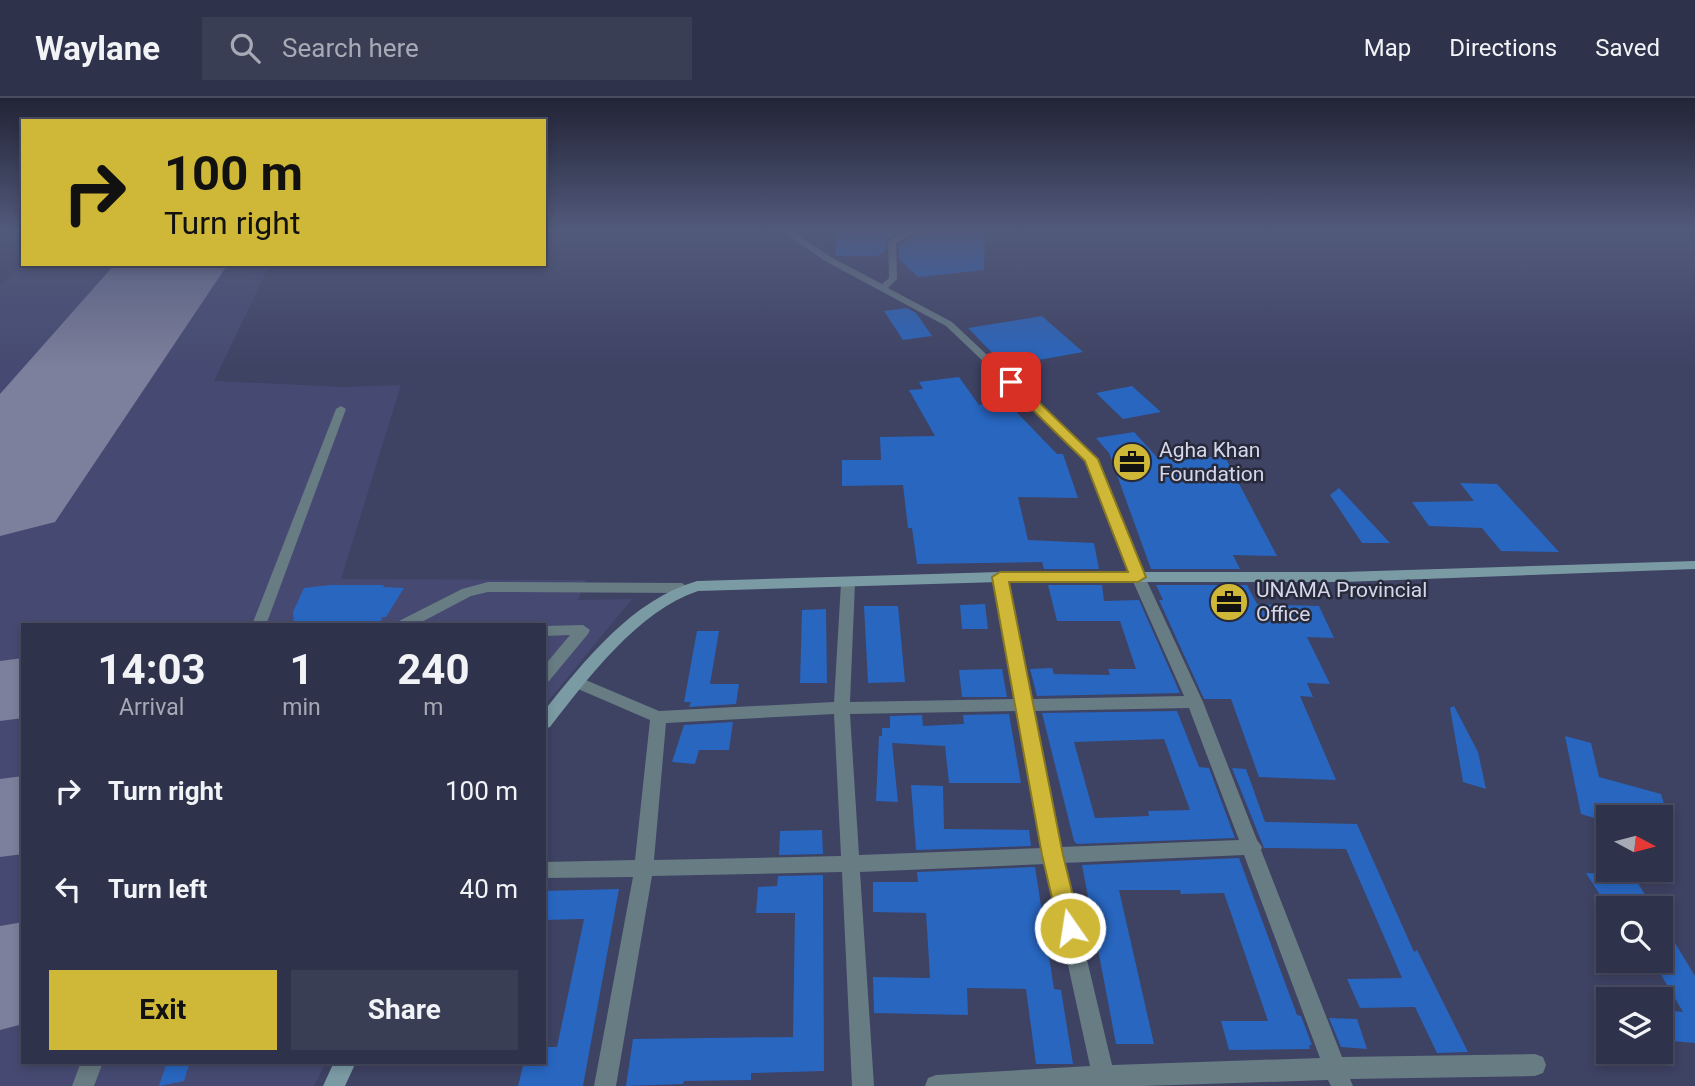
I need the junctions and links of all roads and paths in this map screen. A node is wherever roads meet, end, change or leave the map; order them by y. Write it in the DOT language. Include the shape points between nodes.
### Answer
graph roads {
  1 [pos="860,276"];
  2 [pos="893,276"];
  3 [pos="883,288"];
  4 [pos="341,409"];
  5 [pos="1695,565"];
  6 [pos="1000,577"];
  7 [pos="1138,577"];
  8 [pos="848,583"];
  9 [pos="682,588"];
  10 [pos="260,623"];
  11 [pos="408,623"];
  12 [pos="546,631"];
  13 [pos="546,675"];
  14 [pos="576,682"];
  15 [pos="1195,702"];
  16 [pos="1025,705"];
  17 [pos="842,708"];
  18 [pos="658,718"];
  19 [pos="546,720"];
  20 [pos="1253,847"];
  21 [pos="1053,855"];
  22 [pos="849,864"];
  23 [pos="644,867"];
  24 [pos="546,870"];
  25 [pos="91,1064"];
  26 [pos="344,1064"];
  27 [pos="1535,1065"];
  28 [pos="1339,1077"];
  29 [pos="1105,1080"];
  30 [pos="83,1086"];
  31 [pos="334,1086"];
  32 [pos="605,1086"];
  33 [pos="863,1086"];
  34 [pos="936,1086"];
  1 -- 3 [label="street"];
  2 -- 3 [label="street"];
  3 -- 7 [label="street" via="948,324 1091,459"];
  4 -- 10 [label="street"];
  5 -- 7 [label="street" via="1343,577"];
  6 -- 7 [label="street"];
  6 -- 8 [label="street"];
  6 -- 16 [label="street"];
  7 -- 15 [label="street"];
  8 -- 9 [label="street"];
  8 -- 17 [label="street"];
  9 -- 11 [label="street" via="488,587 467,592"];
  9 -- 14 [label="street" via="648,612"];
  12 -- 13 [label="street" via="583,630"];
  14 -- 18 [label="street"];
  14 -- 19 [label="street"];
  15 -- 16 [label="street"];
  15 -- 20 [label="street"];
  16 -- 17 [label="street"];
  16 -- 21 [label="street"];
  17 -- 18 [label="street"];
  17 -- 22 [label="street"];
  18 -- 23 [label="street"];
  20 -- 21 [label="street"];
  20 -- 28 [label="street"];
  21 -- 22 [label="street"];
  21 -- 29 [label="street"];
  22 -- 23 [label="street"];
  22 -- 33 [label="street"];
  23 -- 24 [label="street"];
  23 -- 32 [label="street"];
  25 -- 30 [label="street"];
  26 -- 31 [label="street"];
  27 -- 28 [label="street"];
  28 -- 29 [label="street"];
  29 -- 34 [label="street"];
}
